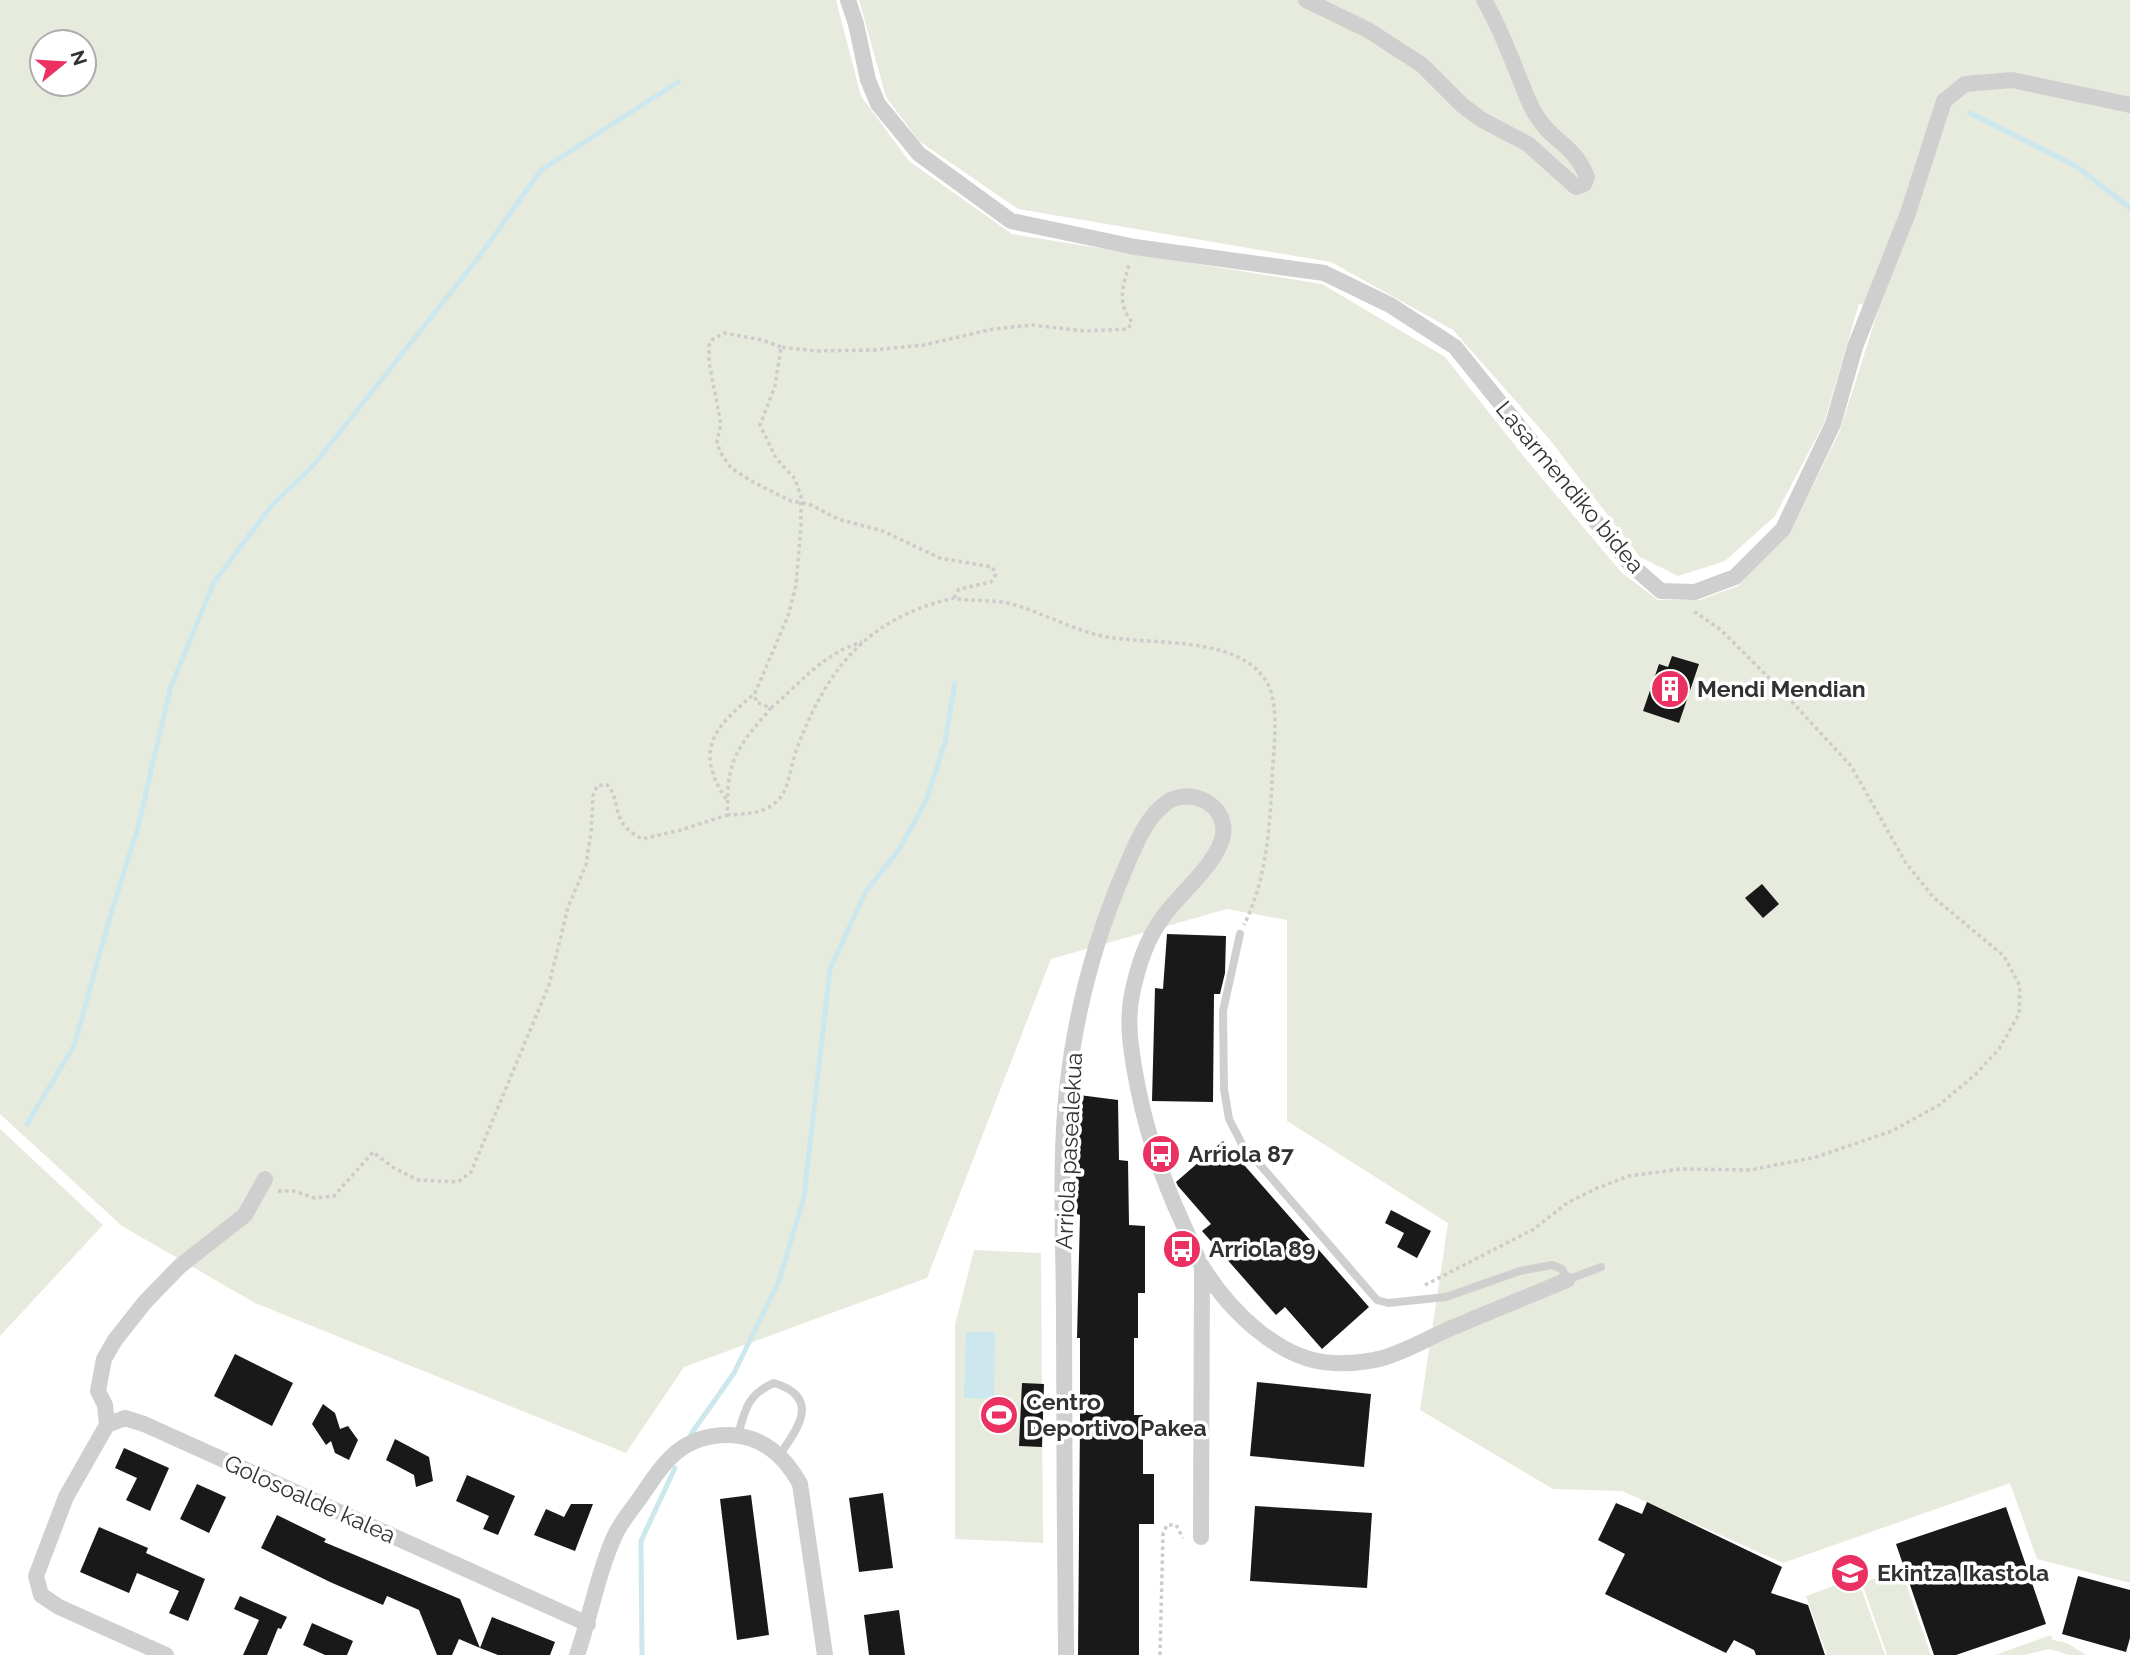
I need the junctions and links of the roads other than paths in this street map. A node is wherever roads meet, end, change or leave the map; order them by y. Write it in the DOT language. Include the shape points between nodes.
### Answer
graph roads {
  1 [pos="848,0"];
  2 [pos="1306,0"];
  3 [pos="1484,0"];
  4 [pos="2130,105"];
  5 [pos="1240,934"];
  6 [pos="262,1185"];
  7 [pos="1202,1267"];
  8 [pos="1601,1267"];
  9 [pos="1567,1280"];
  10 [pos="107,1425"];
  11 [pos="738,1435"];
  12 [pos="779,1455"];
  13 [pos="1201,1537"];
  14 [pos="588,1624"];
  15 [pos="166,1655"];
  16 [pos="577,1655"];
  17 [pos="825,1655"];
  18 [pos="1066,1655"];
  1 -- 4 [label="street, Lasarmendiko bidea" via="878,104 919,154 1011,221 1135,247 1324,273 1390,305 1455,347 1630,564 1661,591 1695,592 1735,577 1783,529 1833,424 1855,347 1916,191 1944,101 1965,84 2012,80"];
  2 -- 3 [label="street" via="1391,44 1422,65 1482,120 1528,144 1576,187 1584,184 1587,177 1572,150 1544,127 1533,111"];
  5 -- 9 [label="lane" via="1223,1011 1229,1119 1242,1144 1377,1300 1446,1297 1520,1271 1552,1265 1562,1269"];
  6 -- 10 [label="street" via="245,1215 180,1266 115,1340 104,1359 98,1391"];
  7 -- 9 [label="street, Arriola pasealekua" via="1265,1337 1294,1355 1328,1363 1369,1363 1404,1352"];
  7 -- 13 [label="street, Arriola pasealekua"];
  7 -- 18 [label="street, Arriola pasealekua" via="1153,1153 1138,1092 1128,1017 1144,950 1153,933 1221,842 1223,821 1218,811 1201,799 1181,796 1152,818 1110,906 1084,991 1067,1091 1063,1179"];
  8 -- 9 [label="lane"];
  10 -- 14 [label="street, Golosoalde kalea" via="125,1418 144,1424"];
  10 -- 15 [label="street" via="66,1497 36,1576 41,1595 59,1606"];
  11 -- 12 [label="street" via="753,1438"];
  11 -- 12 [label="lane" via="748,1404 759,1389 774,1383 789,1388 803,1408 800,1424"];
  11 -- 14 [label="street" via="689,1442 664,1461 616,1532"];
  12 -- 17 [label="street" via="792,1469 802,1492"];
  14 -- 16 [label="street"];
}
